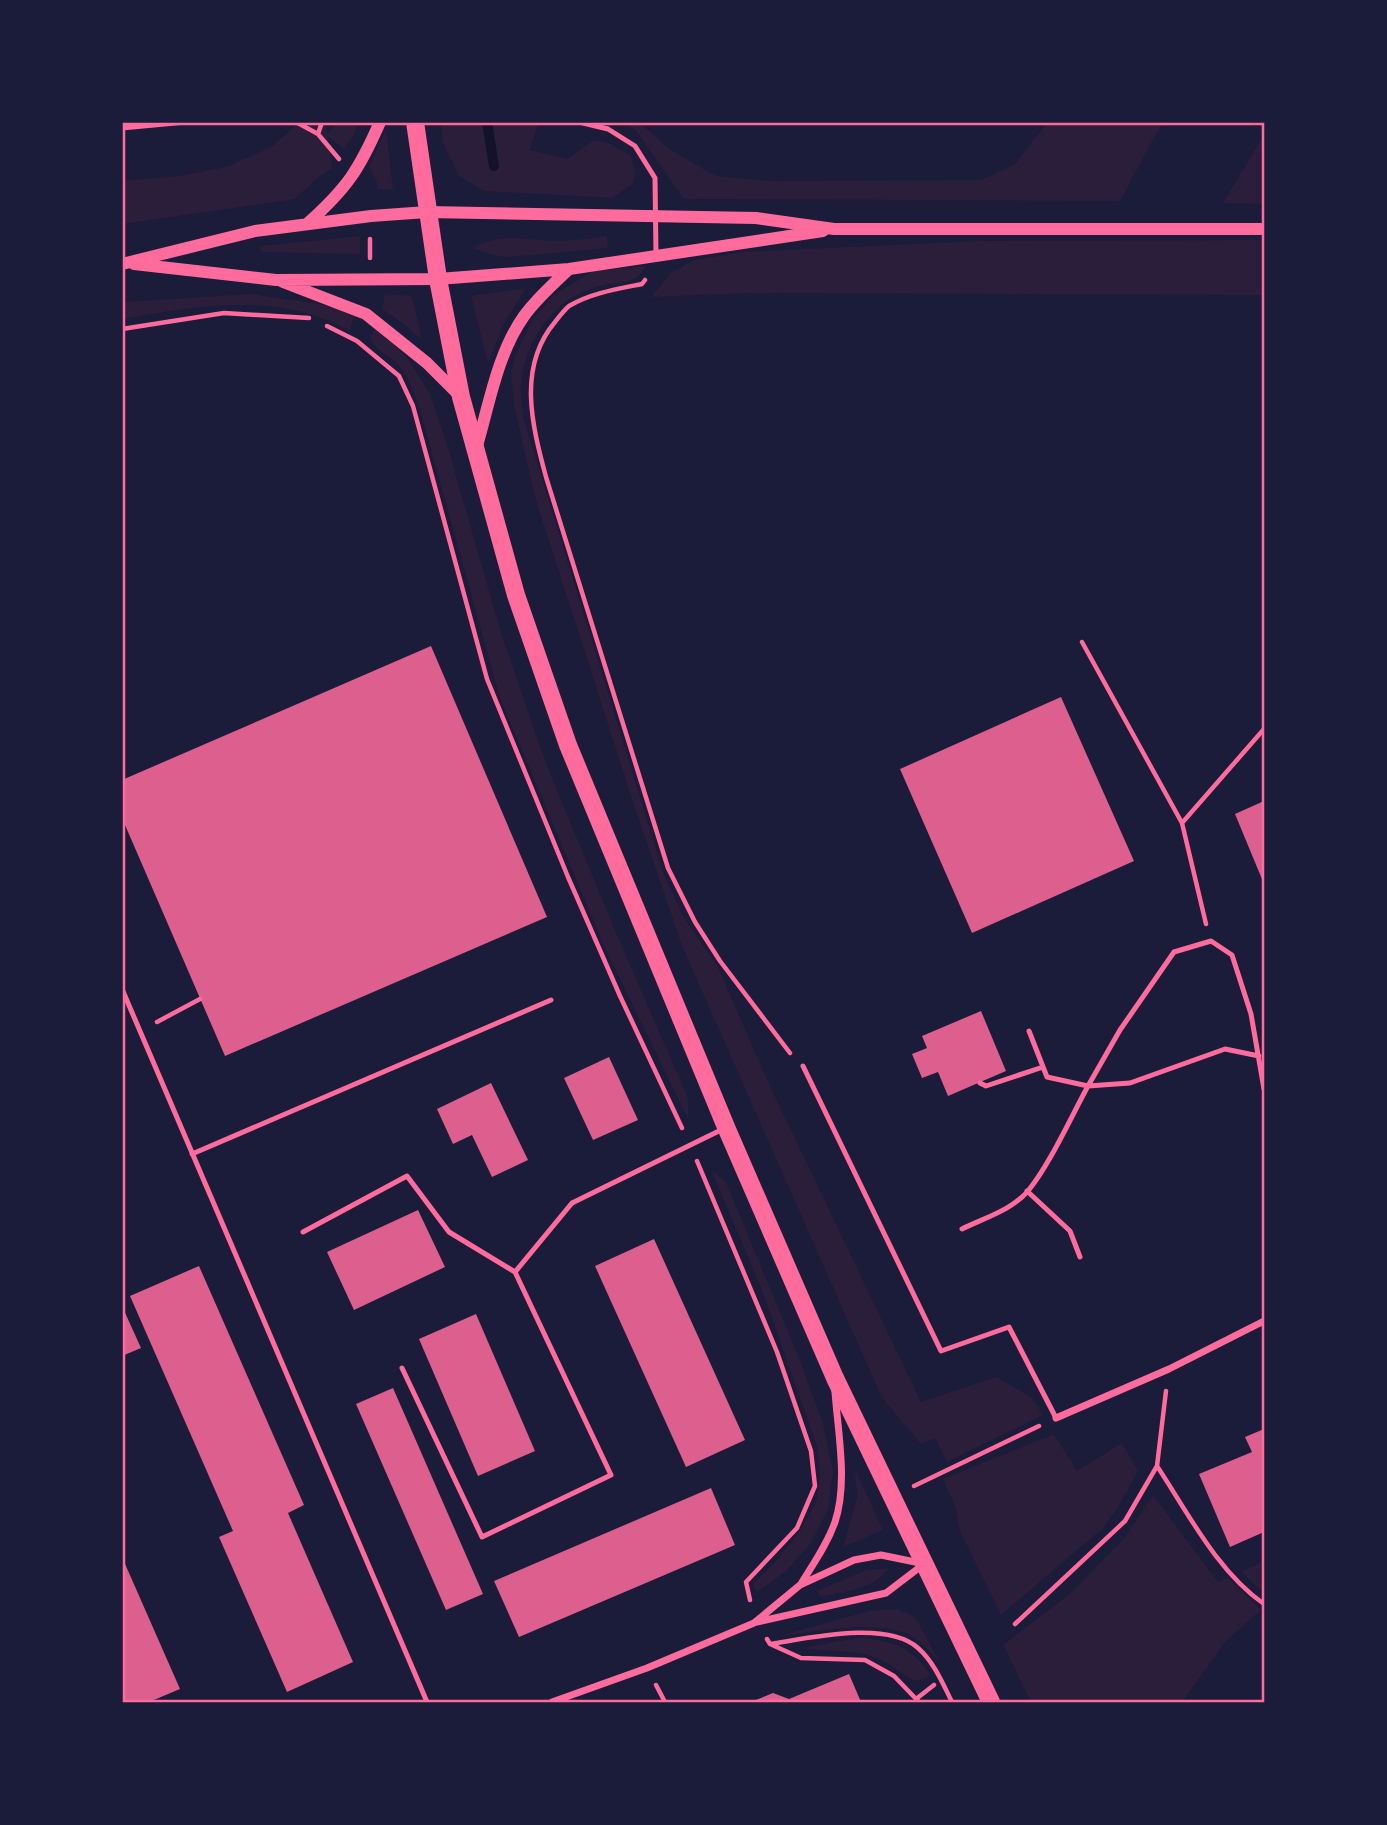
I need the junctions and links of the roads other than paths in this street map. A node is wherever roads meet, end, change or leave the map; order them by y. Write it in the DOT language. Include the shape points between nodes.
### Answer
graph roads {
  1 [pos="186,122"];
  2 [pos="380,122"];
  3 [pos="415,122"];
  4 [pos="579,122"];
  5 [pos="122,128"];
  6 [pos="427,212"];
  7 [pos="654,215"];
  8 [pos="308,224"];
  9 [pos="834,229"];
  10 [pos="1265,229"];
  11 [pos="656,255"];
  12 [pos="125,263"];
  13 [pos="569,269"];
  14 [pos="438,279"];
  15 [pos="276,280"];
  16 [pos="461,397"];
  17 [pos="475,453"];
  18 [pos="122,989"];
  19 [pos="551,1000"];
  20 [pos="1029,1031"];
  21 [pos="1259,1056"];
  22 [pos="803,1066"];
  23 [pos="1043,1067"];
  24 [pos="980,1083"];
  25 [pos="1088,1086"];
  26 [pos="1265,1088"];
  27 [pos="726,1128"];
  28 [pos="192,1154"];
  29 [pos="1027,1191"];
  30 [pos="962,1229"];
  31 [pos="303,1232"];
  32 [pos="1080,1257"];
  33 [pos="515,1272"];
  34 [pos="1265,1321"];
  35 [pos="402,1368"];
  36 [pos="835,1378"];
  37 [pos="1056,1419"];
  38 [pos="925,1563"];
  39 [pos="800,1585"];
  40 [pos="754,1623"];
  41 [pos="428,1703"];
  42 [pos="552,1703"];
  43 [pos="991,1703"];
  1 -- 5 [label="lane"];
  2 -- 8 [label="street" via="354,176"];
  3 -- 6 [label="main road"];
  4 -- 7 [label="lane" via="608,129 635,146 655,178"];
  6 -- 7 [label="street"];
  6 -- 8 [label="street"];
  6 -- 14 [label="main road"];
  7 -- 9 [label="street" via="756,218"];
  7 -- 11 [label="lane"];
  8 -- 12 [label="street" via="255,231"];
  9 -- 10 [label="street"];
  9 -- 11 [label="street"];
  11 -- 13 [label="street"];
  12 -- 15 [label="street"];
  13 -- 14 [label="street"];
  13 -- 17 [label="street" via="524,316 511,339"];
  14 -- 15 [label="street"];
  14 -- 16 [label="main road"];
  15 -- 16 [label="street" via="366,314"];
  16 -- 17 [label="main road"];
  17 -- 27 [label="main road" via="516,595 568,745"];
  18 -- 28 [label="lane"];
  19 -- 28 [label="lane"];
  20 -- 23 [label="lane"];
  21 -- 25 [label="lane" via="1225,1049 1130,1083"];
  21 -- 25 [label="lane" via="1232,955 1211,941 1174,952"];
  21 -- 26 [label="lane"];
  22 -- 37 [label="lane" via="941,1352 1009,1327"];
  23 -- 24 [label="lane" via="986,1086"];
  23 -- 25 [label="lane" via="1046,1077"];
  25 -- 29 [label="lane"];
  27 -- 33 [label="lane" via="572,1203"];
  27 -- 36 [label="main road"];
  28 -- 41 [label="lane"];
  29 -- 30 [label="lane" via="1009,1206"];
  29 -- 32 [label="lane" via="1070,1231"];
  31 -- 33 [label="lane" via="407,1176 449,1232"];
  33 -- 35 [label="lane" via="611,1475 482,1537"];
  34 -- 37 [label="street"];
  36 -- 38 [label="main road"];
  36 -- 39 [label="street" via="840,1499 827,1541"];
  38 -- 39 [label="street" via="881,1555 855,1560"];
  38 -- 40 [label="street" via="886,1593"];
  38 -- 43 [label="main road"];
  39 -- 40 [label="street"];
  40 -- 42 [label="street"];
}
